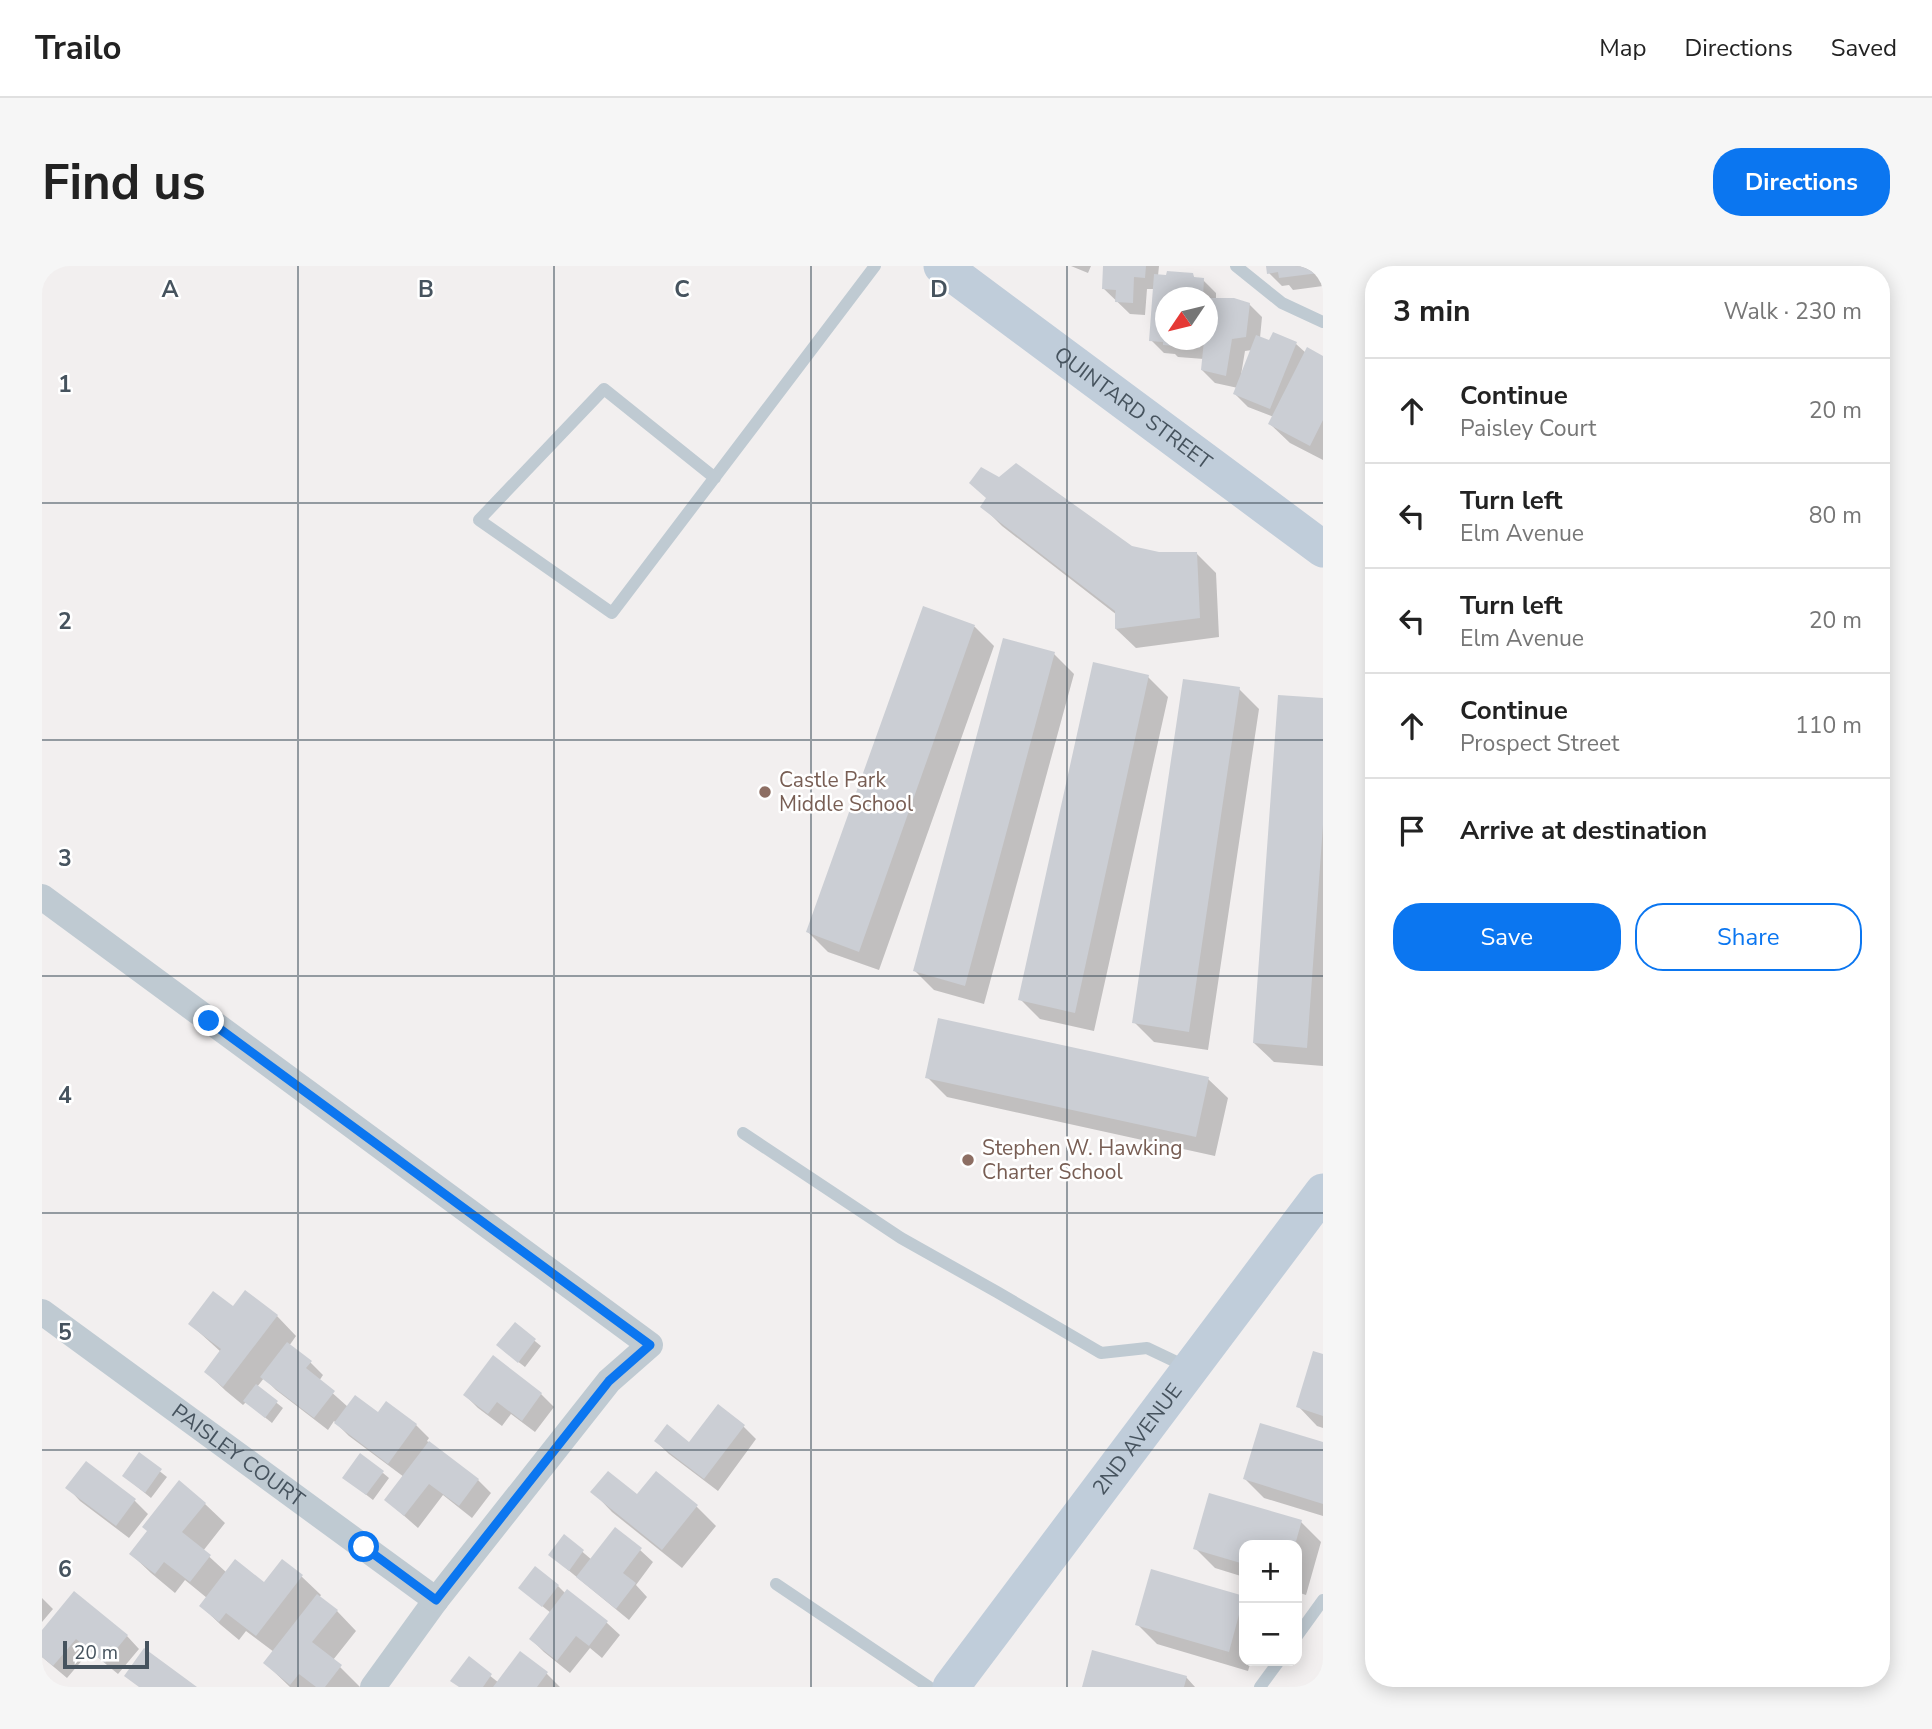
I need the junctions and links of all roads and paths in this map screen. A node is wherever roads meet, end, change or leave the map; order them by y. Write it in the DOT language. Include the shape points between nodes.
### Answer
graph roads {
  1 [pos="875,266"];
  2 [pos="942,266"];
  3 [pos="1236,266"];
  4 [pos="1323,322"];
  5 [pos="715,478"];
  6 [pos="1323,550"];
  7 [pos="42,897"];
  8 [pos="743,1133"];
  9 [pos="1323,1192"];
  10 [pos="42,1312"];
  11 [pos="1190,1369"];
  12 [pos="776,1584"];
  13 [pos="436,1600"];
  14 [pos="1323,1600"];
  15 [pos="1302,1629"];
  16 [pos="1276,1666"];
  17 [pos="373,1687"];
  18 [pos="929,1687"];
  19 [pos="951,1687"];
  20 [pos="1261,1687"];
  1 -- 5 [label="lane"];
  2 -- 6 [label="street, QUINTARD STREET"];
  3 -- 4 [label="lane" via="1282,303"];
  5 -- 5 [label="lane" via="612,613 479,520 604,389"];
  7 -- 13 [label="street" via="650,1345 609,1381"];
  8 -- 11 [label="lane" via="901,1238 1101,1353 1147,1348"];
  9 -- 11 [label="street, 2ND AVENUE"];
  10 -- 13 [label="street, PAISLEY COURT"];
  11 -- 19 [label="street, 2ND AVENUE"];
  12 -- 18 [label="lane"];
  13 -- 17 [label="street"];
  14 -- 15 [label="lane"];
  16 -- 20 [label="lane"];
}
